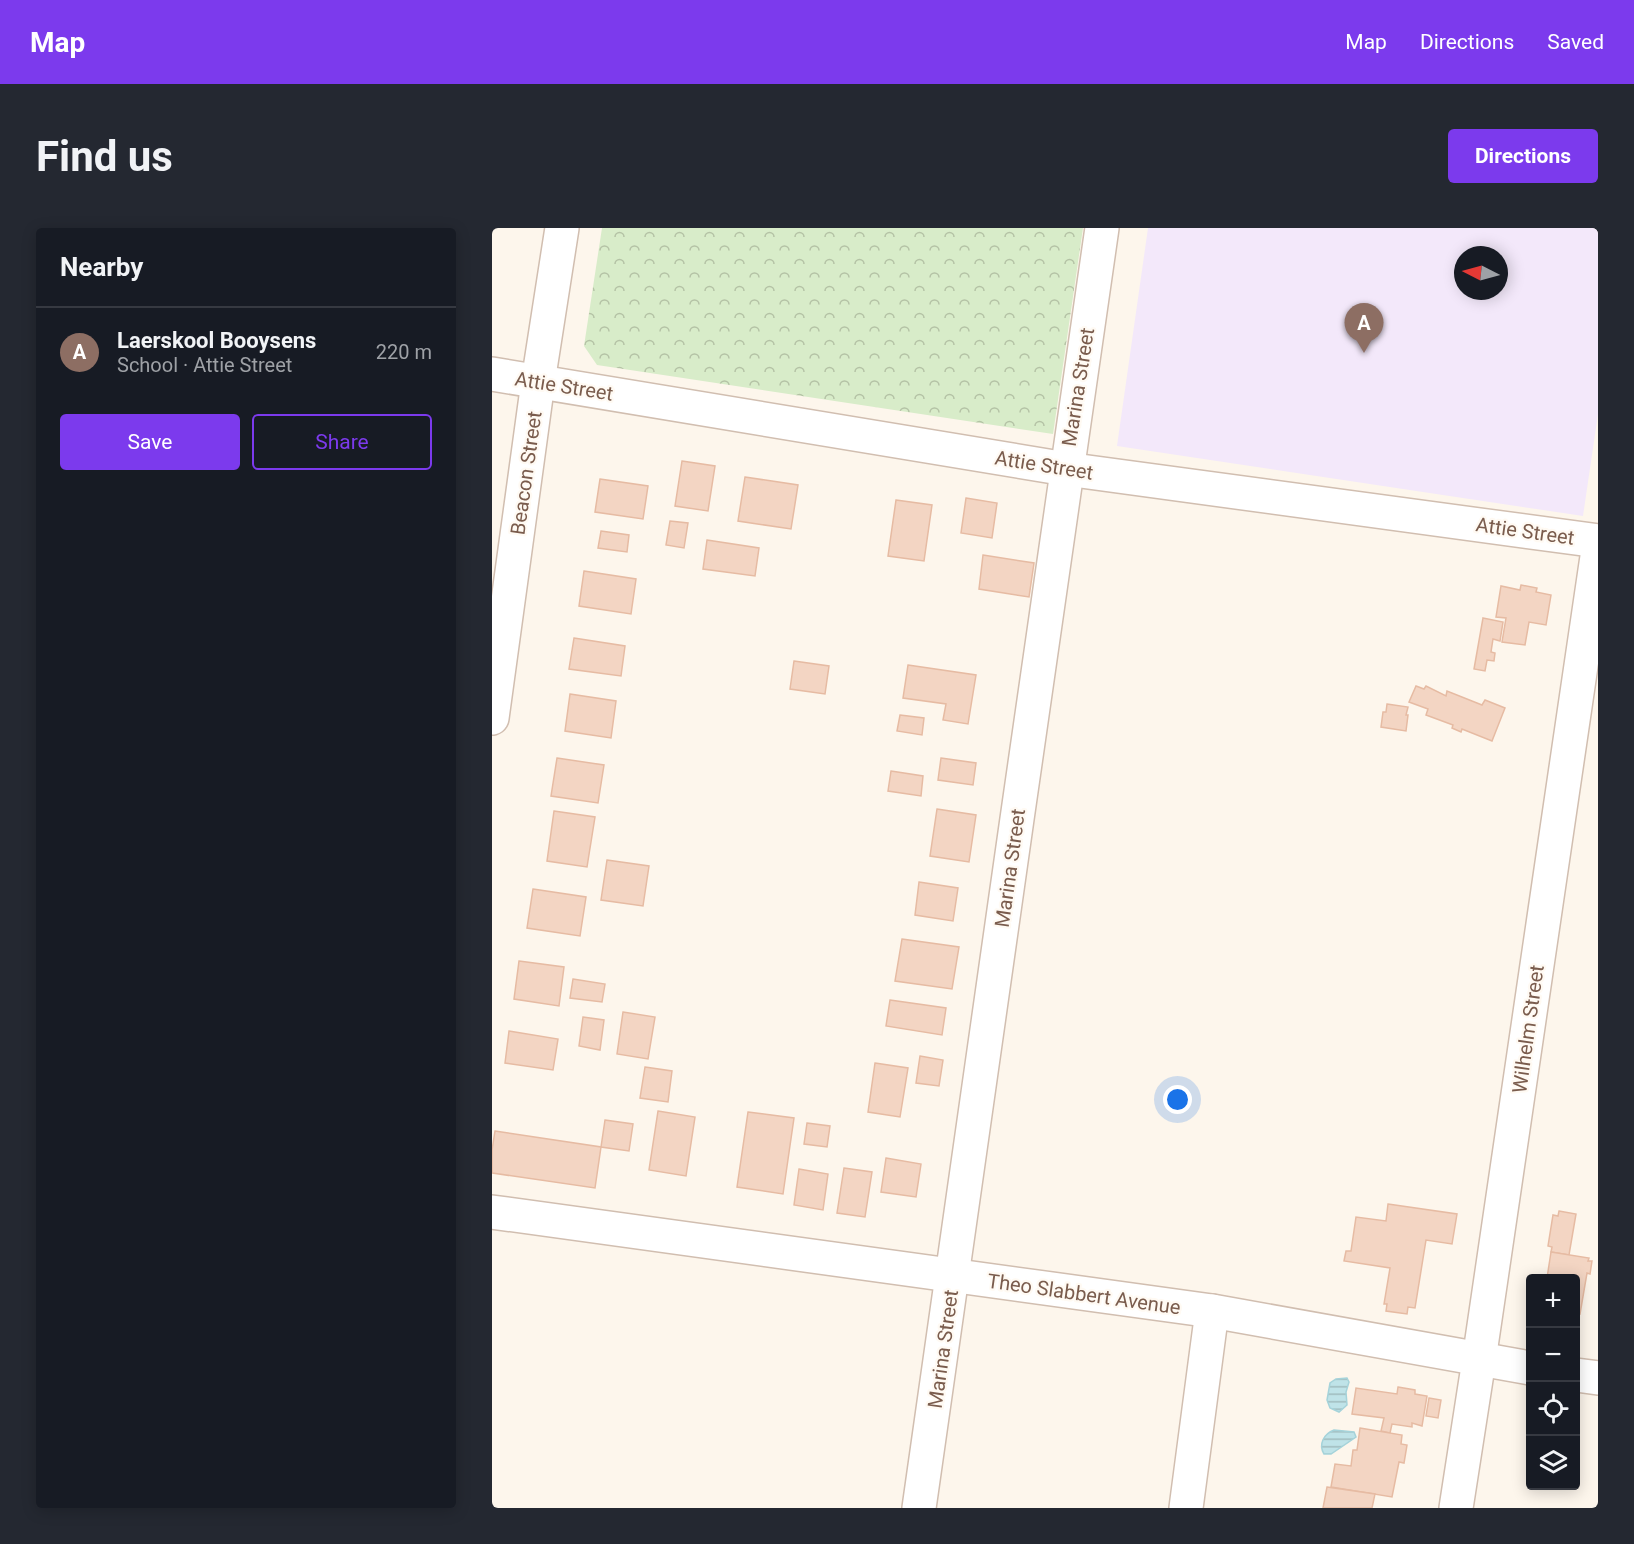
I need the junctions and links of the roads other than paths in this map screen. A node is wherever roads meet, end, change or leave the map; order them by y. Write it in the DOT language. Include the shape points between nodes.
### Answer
graph roads {
  1 [pos="562,228"];
  2 [pos="1102,228"];
  3 [pos="492,374"];
  4 [pos="538,382"];
  5 [pos="1066,469"];
  6 [pos="1598,541"];
  7 [pos="1598,550"];
  8 [pos="492,718"];
  9 [pos="492,1212"];
  10 [pos="953,1276"];
  11 [pos="1212,1311"];
  12 [pos="1479,1360"];
  13 [pos="1526,1367"];
  14 [pos="1580,1376"];
  15 [pos="1598,1378"];
  16 [pos="919,1508"];
  17 [pos="1186,1508"];
  18 [pos="1456,1508"];
  1 -- 4 [label="street, Beacon Street"];
  2 -- 5 [label="street, Marina Street"];
  3 -- 4 [label="street, Attie Street"];
  4 -- 5 [label="street, Attie Street"];
  4 -- 8 [label="street, Beacon Street"];
  5 -- 6 [label="street, Attie Street"];
  5 -- 10 [label="street, Marina Street"];
  7 -- 12 [label="street, Wilhelm Street"];
  9 -- 10 [label="street, Theo Slabbert Avenue"];
  10 -- 11 [label="street, Theo Slabbert Avenue"];
  10 -- 16 [label="street, Marina Street"];
  11 -- 12 [label="street, Theo Slabbert Avenue"];
  11 -- 17 [label="street"];
  12 -- 13 [label="street, Theo Slabbert Avenue"];
  12 -- 18 [label="street, Wilhelm Street"];
  14 -- 15 [label="street"];
}
